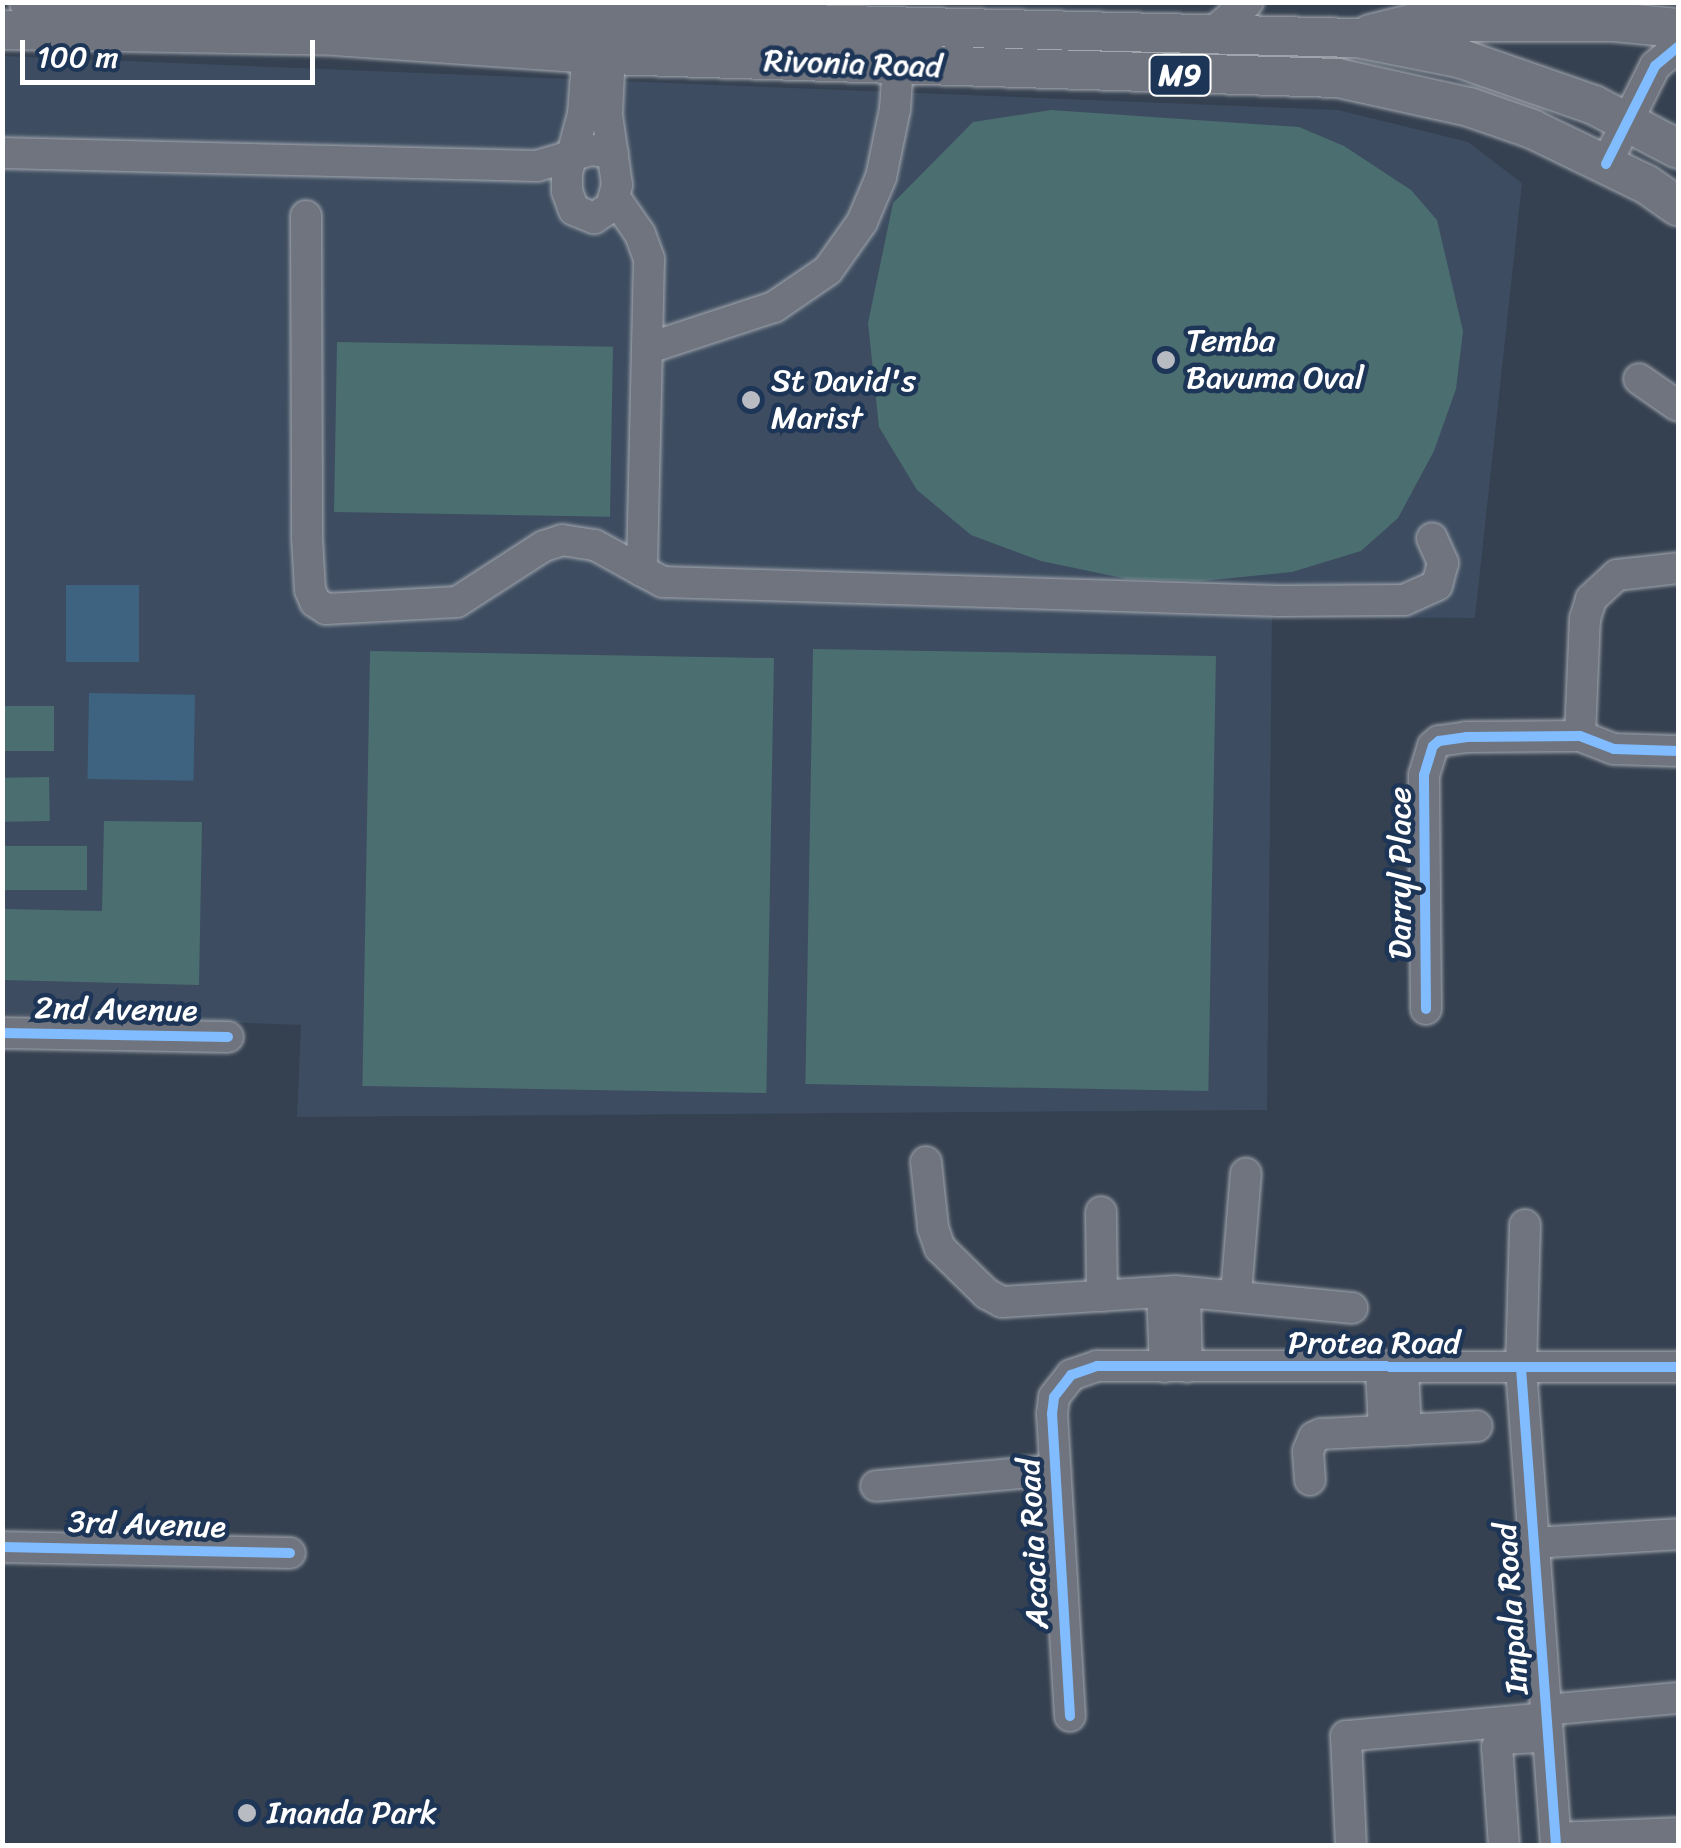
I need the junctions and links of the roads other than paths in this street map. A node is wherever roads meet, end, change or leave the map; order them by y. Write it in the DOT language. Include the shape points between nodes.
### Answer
graph roads {
  1 [pos="29,2"];
  2 [pos="1248,2"];
  3 [pos="601,25"];
  4 [pos="1678,28"];
  5 [pos="2,30"];
  6 [pos="1212,34"];
  7 [pos="1358,38"];
  8 [pos="1678,47"];
  9 [pos="898,65"];
  10 [pos="1469,107"];
  11 [pos="1628,121"];
  12 [pos="1678,150"];
  13 [pos="2,153"];
  14 [pos="613,153"];
  15 [pos="572,154"];
  16 [pos="1606,164"];
  17 [pos="615,198"];
  18 [pos="1678,206"];
  19 [pos="306,216"];
  20 [pos="649,348"];
  21 [pos="1638,379"];
  22 [pos="1678,406"];
  23 [pos="1432,538"];
  24 [pos="1678,568"];
  25 [pos="642,571"];
  26 [pos="1580,736"];
  27 [pos="1678,751"];
  28 [pos="1426,1009"];
  29 [pos="2,1032"];
  30 [pos="228,1037"];
  31 [pos="926,1162"];
  32 [pos="1246,1173"];
  33 [pos="1101,1212"];
  34 [pos="1525,1226"];
  35 [pos="1236,1294"];
  36 [pos="1102,1296"];
  37 [pos="1170,1300"];
  38 [pos="1352,1308"];
  39 [pos="1176,1367"];
  40 [pos="1678,1367"];
  41 [pos="1521,1368"];
  42 [pos="1392,1369"];
  43 [pos="1072,1374"];
  44 [pos="1478,1426"];
  45 [pos="1395,1430"];
  46 [pos="1054,1470"];
  47 [pos="1310,1480"];
  48 [pos="876,1486"];
  49 [pos="1678,1534"];
  50 [pos="1532,1543"];
  51 [pos="2,1547"];
  52 [pos="290,1553"];
  53 [pos="1678,1698"];
  54 [pos="1070,1716"];
  55 [pos="1553,1718"];
  56 [pos="1678,1833"];
  57 [pos="1566,1840"];
  58 [pos="1351,1846"];
  59 [pos="1504,1846"];
  1 -- 3 [label="main road, Rivonia Road / M9" via="431,10"];
  2 -- 6 [label="street"];
  3 -- 5 [label="main road, Rivonia Road / M9" via="335,36"];
  3 -- 6 [label="main road, Rivonia Road / M9"];
  3 -- 9 [label="main road, Rivonia Road / M9"];
  3 -- 14 [label="street"];
  3 -- 15 [label="street"];
  4 -- 7 [label="main road" via="1418,22"];
  6 -- 7 [label="main road, Rivonia Road / M9"];
  6 -- 10 [label="main road" via="1212,44 1224,54 1393,72"];
  7 -- 11 [label="main road, Rivonia Road / M9" via="1462,59"];
  8 -- 11 [label="street" via="1655,66"];
  9 -- 10 [label="main road, Rivonia Road / M9" via="1338,78"];
  9 -- 20 [label="street" via="881,177 862,222 828,270 774,306"];
  10 -- 16 [label="main road, Rivonia Road / M9"];
  11 -- 12 [label="main road, Rivonia Road / M9"];
  11 -- 16 [label="street"];
  13 -- 15 [label="street" via="537,166"];
  14 -- 15 [label="street"];
  14 -- 17 [label="street"];
  15 -- 17 [label="street" via="568,192 574,210 594,218"];
  16 -- 18 [label="main road, Rivonia Road / M9"];
  17 -- 20 [label="street" via="649,259"];
  19 -- 25 [label="street" via="307,536 315,602 326,609 457,602 562,540 595,545"];
  20 -- 25 [label="street"];
  21 -- 22 [label="street"];
  23 -- 25 [label="street" via="1443,563 1437,585 1404,600 676,586"];
  24 -- 26 [label="street" via="1617,575 1591,599"];
  26 -- 27 [label="street" via="1614,749"];
  26 -- 28 [label="street, Darryl Place" via="1439,741 1427,758"];
  29 -- 30 [label="street, 2nd Avenue"];
  31 -- 36 [label="street" via="940,1248 986,1294 1013,1303"];
  32 -- 35 [label="street"];
  33 -- 36 [label="street"];
  34 -- 41 [label="street, Impala Road"];
  35 -- 37 [label="street"];
  35 -- 38 [label="street"];
  36 -- 37 [label="street"];
  37 -- 39 [label="street"];
  39 -- 42 [label="street, Protea Road"];
  39 -- 43 [label="street, Protea Road" via="1097,1366"];
  40 -- 41 [label="street, Protea Road"];
  41 -- 42 [label="street, Protea Road"];
  41 -- 50 [label="street, Impala Road"];
  42 -- 45 [label="street"];
  43 -- 46 [label="street, Acacia Road" via="1054,1397"];
  44 -- 45 [label="street"];
  45 -- 47 [label="street" via="1314,1436"];
  46 -- 48 [label="street"];
  46 -- 54 [label="street, Acacia Road"];
  49 -- 50 [label="street"];
  50 -- 55 [label="street, Impala Road"];
  51 -- 52 [label="street, 3rd Avenue"];
  53 -- 55 [label="street"];
  55 -- 57 [label="street, Impala Road"];
  55 -- 58 [label="street" via="1346,1736"];
  55 -- 59 [label="street" via="1499,1742"];
  56 -- 57 [label="street"];
}
